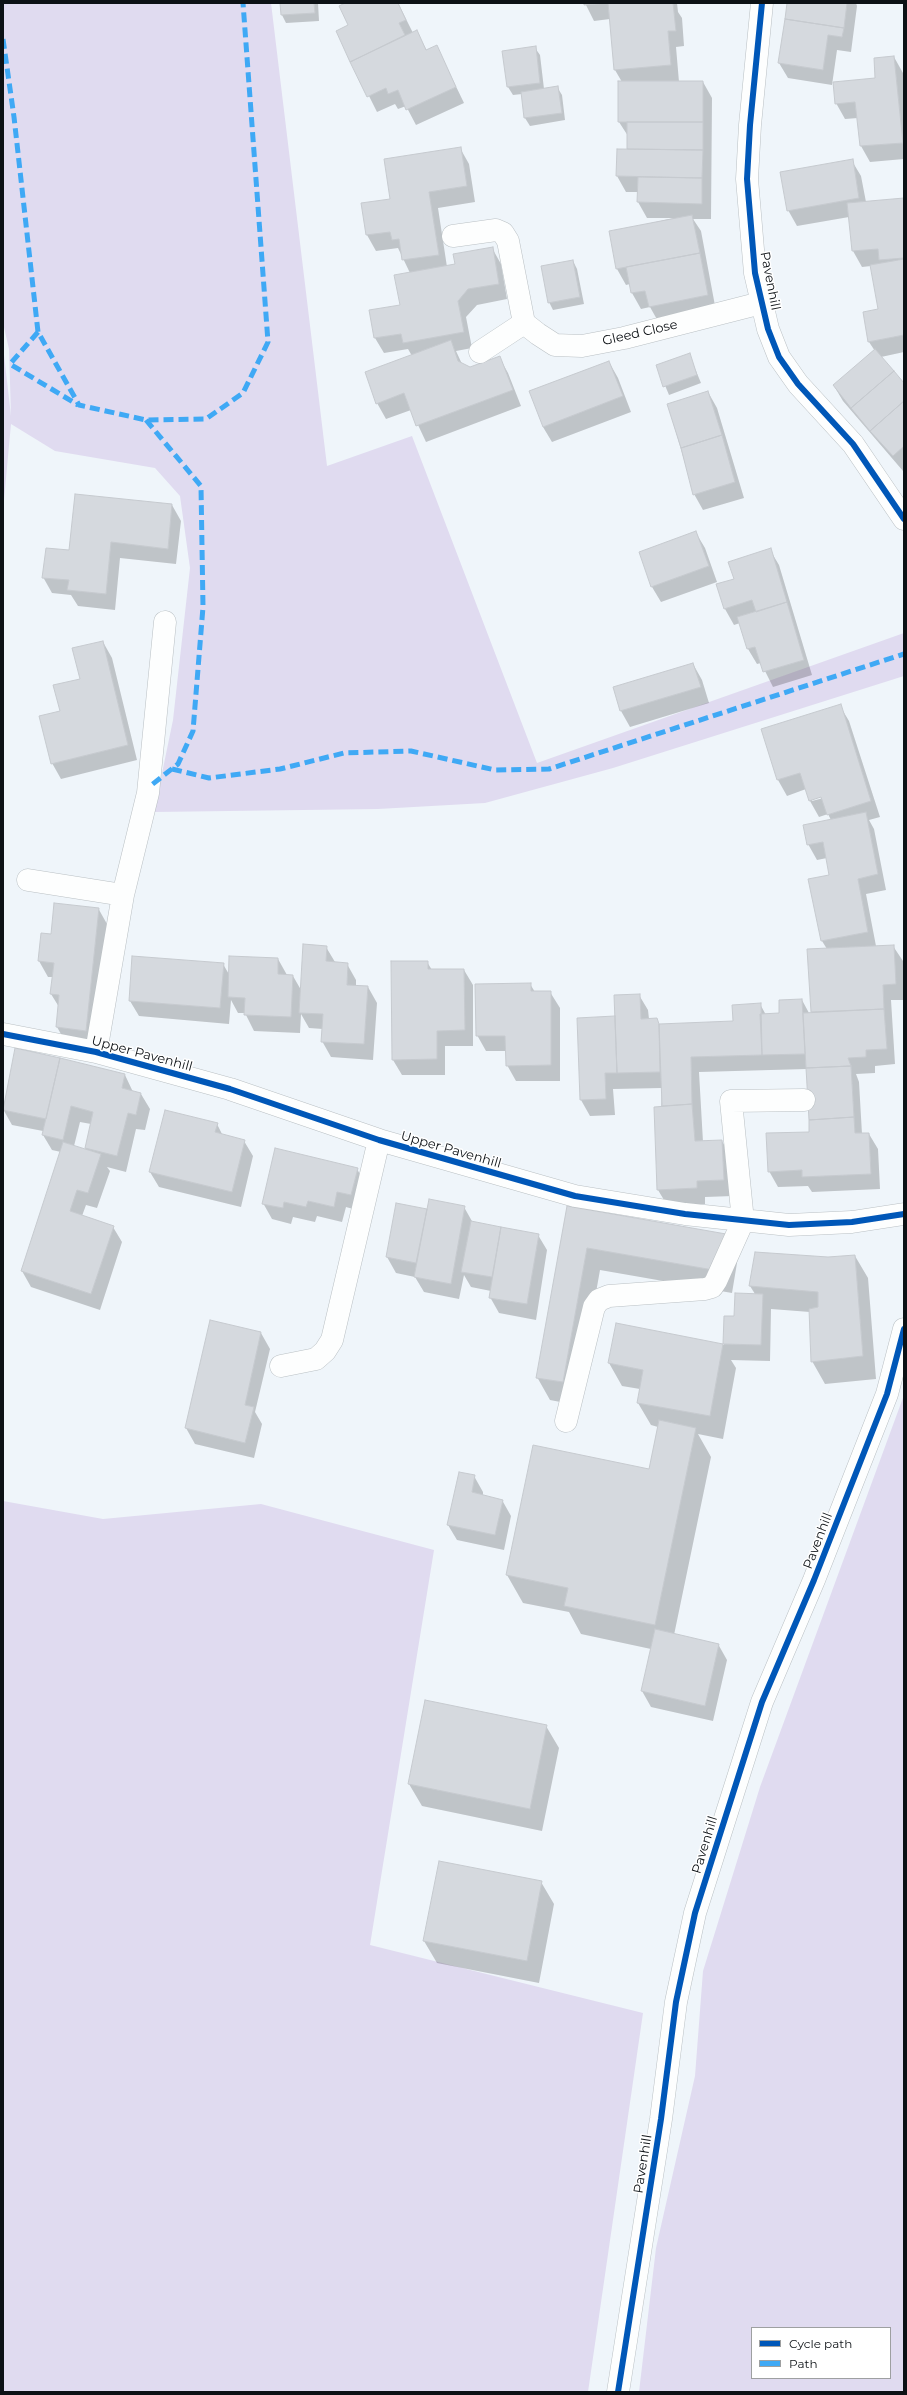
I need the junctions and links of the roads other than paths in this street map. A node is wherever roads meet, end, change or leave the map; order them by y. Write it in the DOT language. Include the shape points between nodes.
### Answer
graph roads {
  1 [pos="762,3"];
  2 [pos="452,236"];
  3 [pos="762,303"];
  4 [pos="524,322"];
  5 [pos="480,352"];
  6 [pos="904,519"];
  7 [pos="166,622"];
  8 [pos="28,880"];
  9 [pos="123,895"];
  10 [pos="3,1034"];
  11 [pos="96,1052"];
  12 [pos="804,1100"];
  13 [pos="379,1140"];
  14 [pos="904,1214"];
  15 [pos="743,1221"];
  16 [pos="904,1329"];
  17 [pos="281,1366"];
  18 [pos="566,1421"];
  19 [pos="618,2392"];
  1 -- 3 [label="street, Pavenhill" via="747,179 755,273"];
  2 -- 4 [label="street" via="496,230 503,233 508,241"];
  3 -- 4 [label="street, Gleed Close" via="582,346 555,345"];
  3 -- 6 [label="street, Pavenhill" via="779,357 798,384 853,444"];
  4 -- 5 [label="street"];
  7 -- 9 [label="street" via="149,787"];
  8 -- 9 [label="street"];
  9 -- 11 [label="street"];
  10 -- 11 [label="street, Upper Pavenhill"];
  11 -- 13 [label="street, Upper Pavenhill" via="230,1090"];
  12 -- 15 [label="street" via="731,1101"];
  13 -- 15 [label="street, Upper Pavenhill" via="575,1196"];
  13 -- 17 [label="street" via="332,1340 326,1351 316,1359"];
  14 -- 15 [label="street, Upper Pavenhill" via="836,1223 789,1225"];
  15 -- 18 [label="street" via="712,1287 609,1296 600,1300 594,1307"];
  16 -- 19 [label="street, Pavenhill" via="887,1394 814,1580 762,1702 695,1913 676,2002 661,2119"];
}
